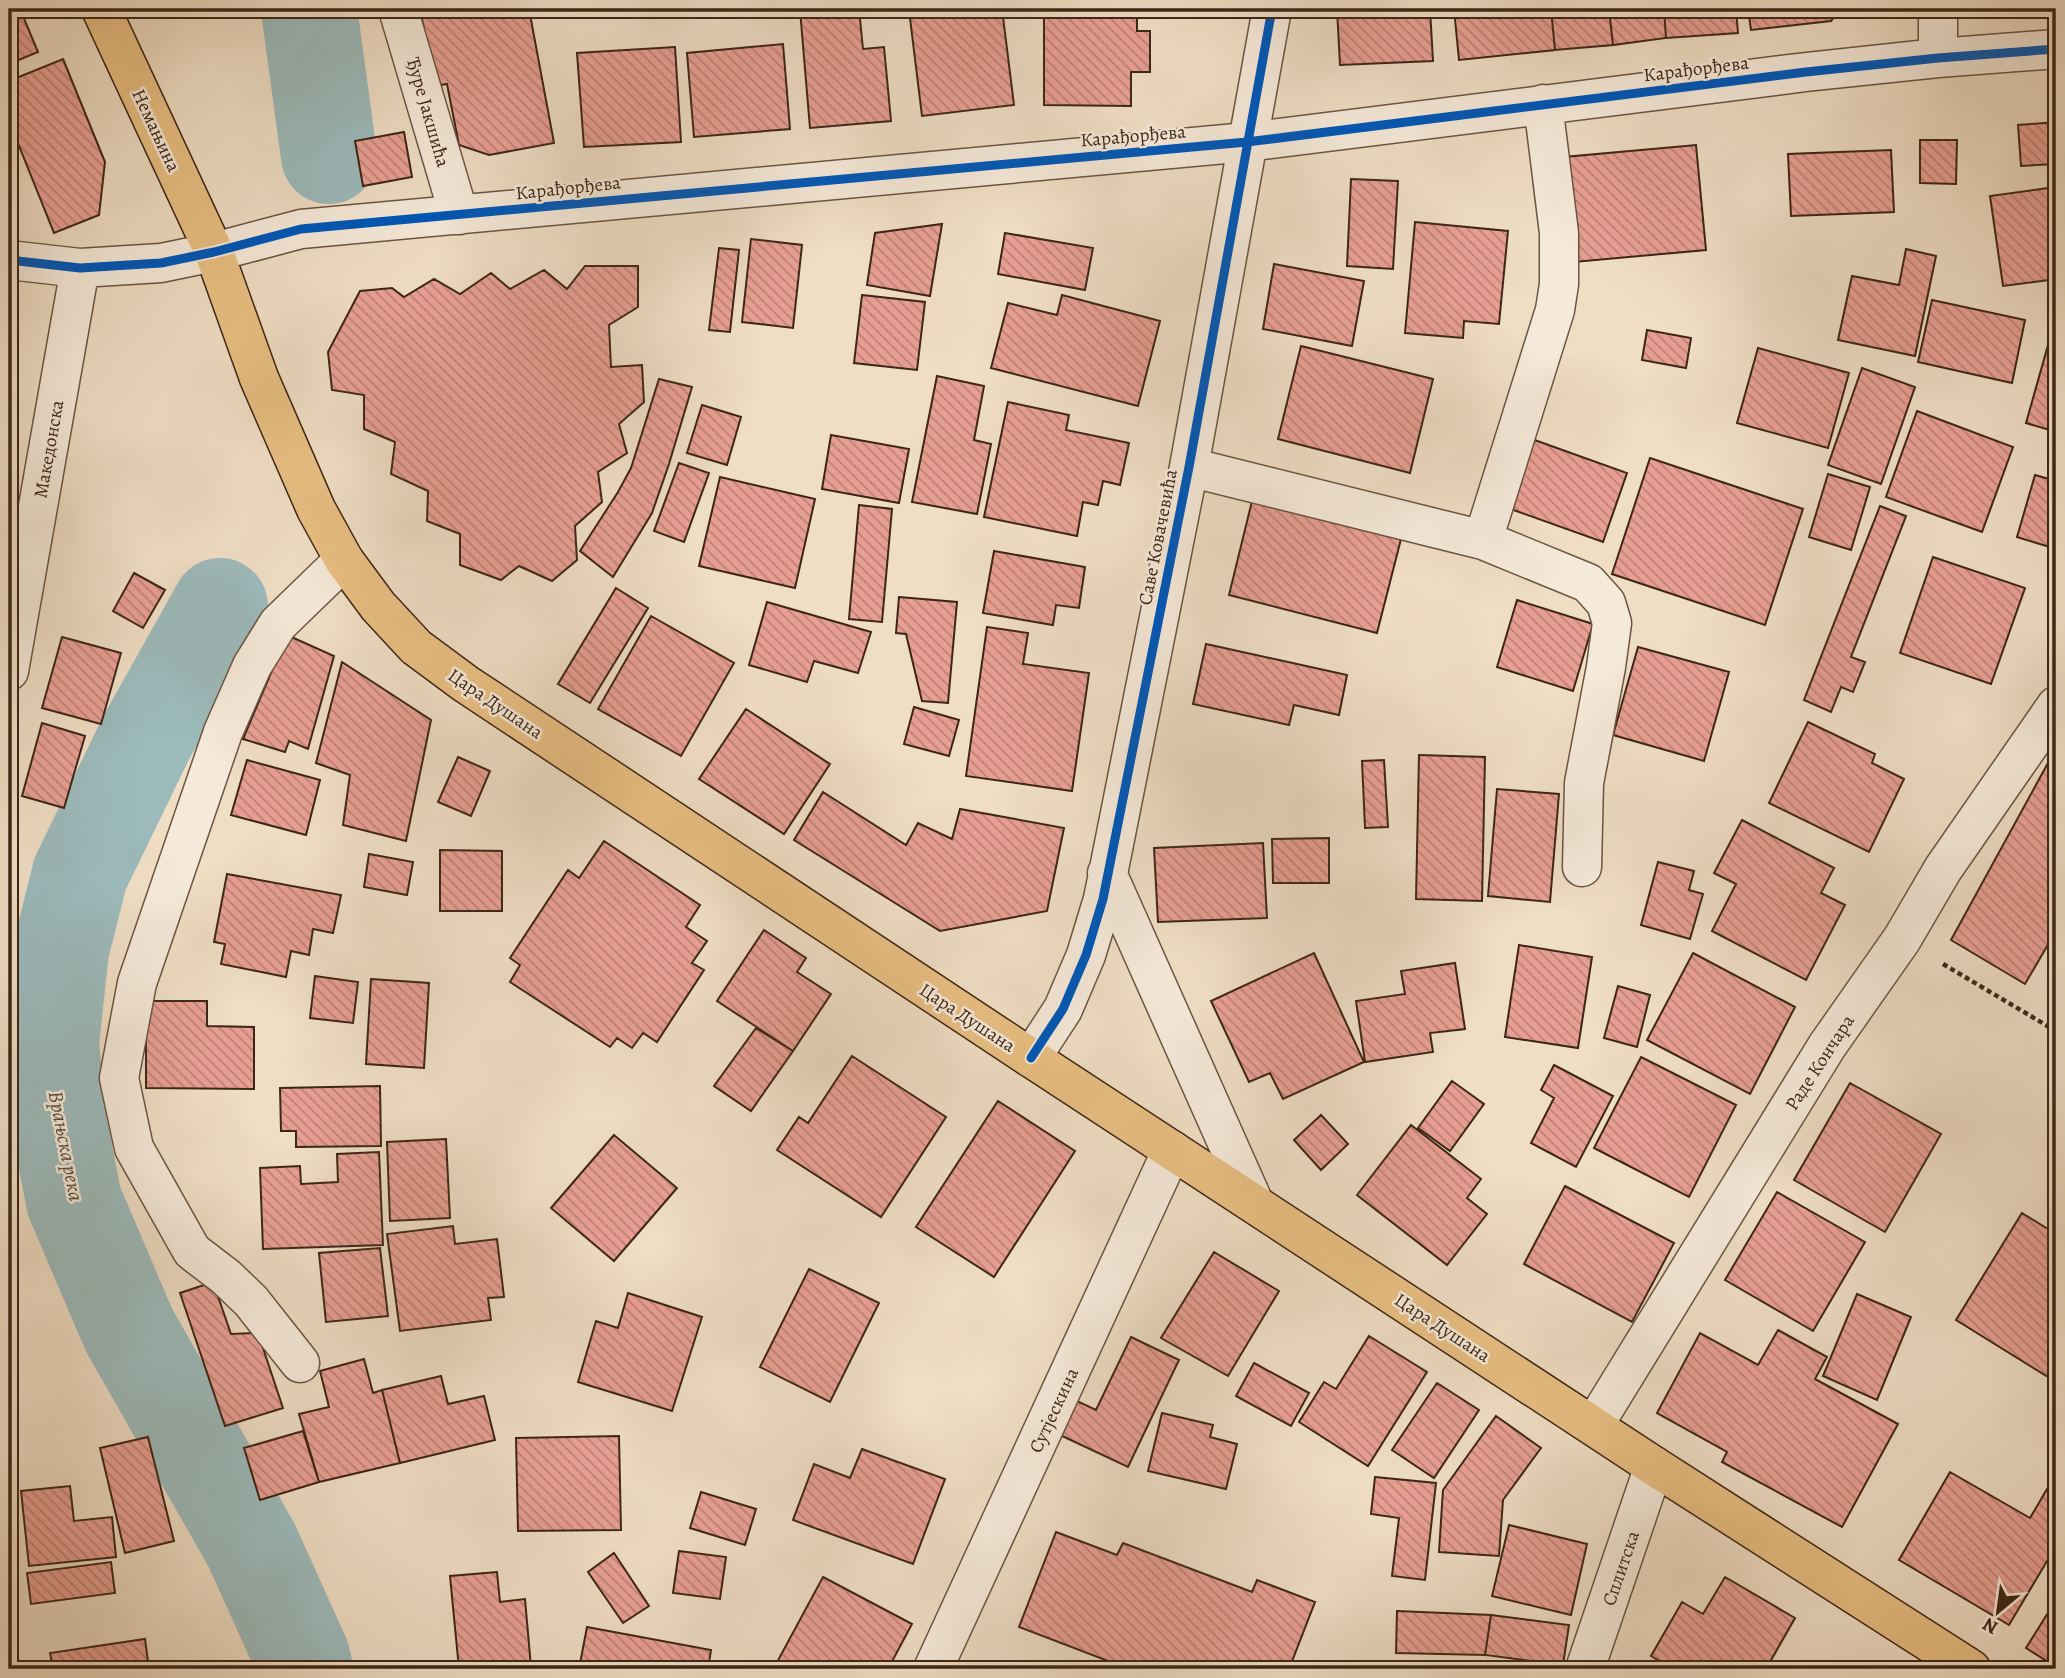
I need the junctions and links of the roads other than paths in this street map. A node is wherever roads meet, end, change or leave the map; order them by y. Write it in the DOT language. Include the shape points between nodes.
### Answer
graph roads {
  1 [pos="101,9"];
  2 [pos="398,9"];
  3 [pos="1272,9"];
  4 [pos="1940,9"];
  5 [pos="2056,50"];
  6 [pos="1938,58"];
  7 [pos="1543,104"];
  8 [pos="1247,142"];
  9 [pos="459,215"];
  10 [pos="214,252"];
  11 [pos="9,260"];
  12 [pos="80,268"];
  13 [pos="1189,467"];
  14 [pos="1483,540"];
  15 [pos="344,560"];
  16 [pos="9,671"];
  17 [pos="2056,706"];
  18 [pos="1582,867"];
  19 [pos="1107,873"];
  20 [pos="1031,1058"];
  21 [pos="1172,1150"];
  22 [pos="1254,1203"];
  23 [pos="300,1363"];
  24 [pos="1594,1425"];
  25 [pos="1654,1466"];
  26 [pos="933,1669"];
  27 [pos="1586,1669"];
  28 [pos="1971,1669"];
  1 -- 10 [label="main road, Немањина"];
  2 -- 9 [label="street, Ђуре Јакшића"];
  3 -- 8 [label="street, Саве Ковачевића"];
  4 -- 6 [label="street"];
  5 -- 6 [label="street, Карађорђева"];
  6 -- 7 [label="street, Карађорђева"];
  7 -- 8 [label="street, Карађорђева"];
  7 -- 14 [label="street" via="1559,233 1559,284 1555,310"];
  8 -- 9 [label="street, Карађорђева"];
  8 -- 13 [label="street, Саве Ковачевића"];
  9 -- 10 [label="street, Карађорђева" via="301,229"];
  10 -- 12 [label="street, Карађорђева" via="161,263"];
  10 -- 15 [label="main road, Цара Душана" via="259,378 316,509"];
  11 -- 12 [label="street, Карађорђева"];
  12 -- 16 [label="street, Македонска"];
  13 -- 14 [label="street"];
  13 -- 19 [label="street, Саве Ковачевића"];
  14 -- 18 [label="street" via="1588,583 1606,603 1612,623 1584,783"];
  15 -- 20 [label="main road, Цара Душана" via="377,606 416,646 466,684"];
  15 -- 23 [label="street" via="278,624 252,666 223,732 137,983 119,1078 134,1148 192,1251 251,1301"];
  17 -- 24 [label="street, Раде Кончара" via="1828,1046"];
  19 -- 20 [label="street, Саве Ковачевића" via="1086,955 1063,1009"];
  19 -- 22 [label="street"];
  20 -- 21 [label="main road, Цара Душана"];
  21 -- 22 [label="main road, Цара Душана"];
  21 -- 26 [label="street, Сутјескина"];
  22 -- 24 [label="main road, Цара Душана"];
  24 -- 25 [label="main road, Цара Душана"];
  25 -- 27 [label="street, Сплитска"];
  25 -- 28 [label="main road, Цара Душана"];
}
